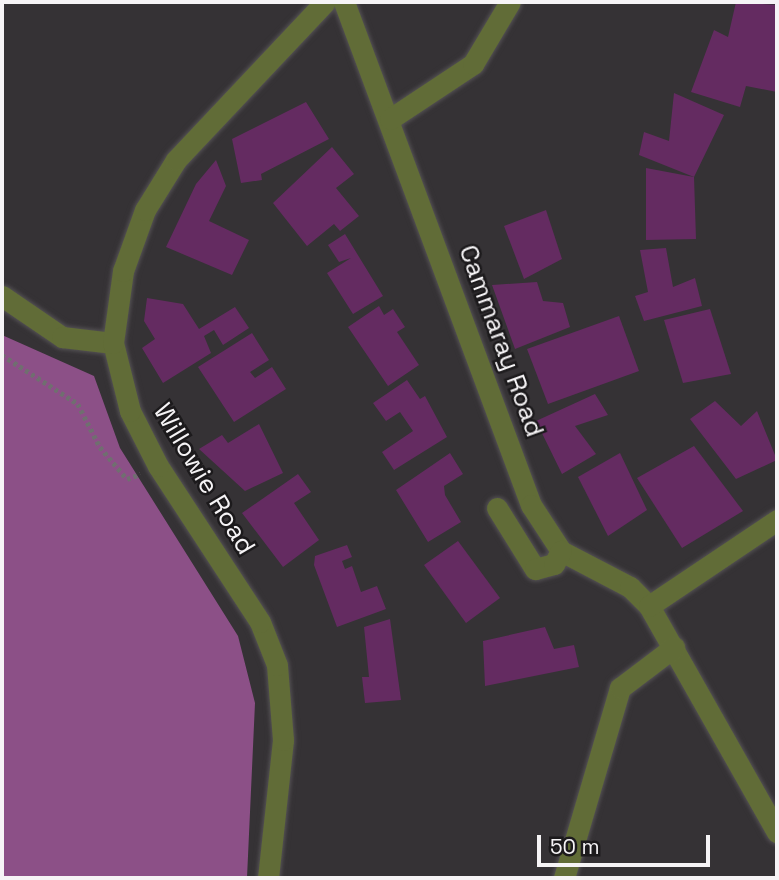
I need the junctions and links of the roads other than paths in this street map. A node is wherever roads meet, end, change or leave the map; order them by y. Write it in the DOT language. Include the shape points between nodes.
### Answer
graph roads {
  1 [pos="325,2"];
  2 [pos="344,2"];
  3 [pos="510,2"];
  4 [pos="390,119"];
  5 [pos="2,296"];
  6 [pos="113,343"];
  7 [pos="497,508"];
  8 [pos="777,520"];
  9 [pos="561,551"];
  10 [pos="649,606"];
  11 [pos="674,647"];
  12 [pos="777,832"];
  13 [pos="268,878"];
  14 [pos="564,878"];
  1 -- 6 [label="street, Willowie Road" via="176,160 145,210 123,271"];
  2 -- 4 [label="street, Cammaray Road"];
  3 -- 4 [label="street" via="473,64"];
  4 -- 9 [label="street, Cammaray Road" via="531,505"];
  5 -- 6 [label="street" via="62,337"];
  6 -- 13 [label="street, Willowie Road" via="130,411 158,466 260,622 276,665 283,740"];
  7 -- 9 [label="street" via="535,569 554,564"];
  8 -- 10 [label="street"];
  9 -- 10 [label="street, Cammaray Road" via="630,587"];
  10 -- 11 [label="street, Cammaray Road"];
  11 -- 12 [label="street, Cammaray Road"];
  11 -- 14 [label="street" via="620,688"];
}
